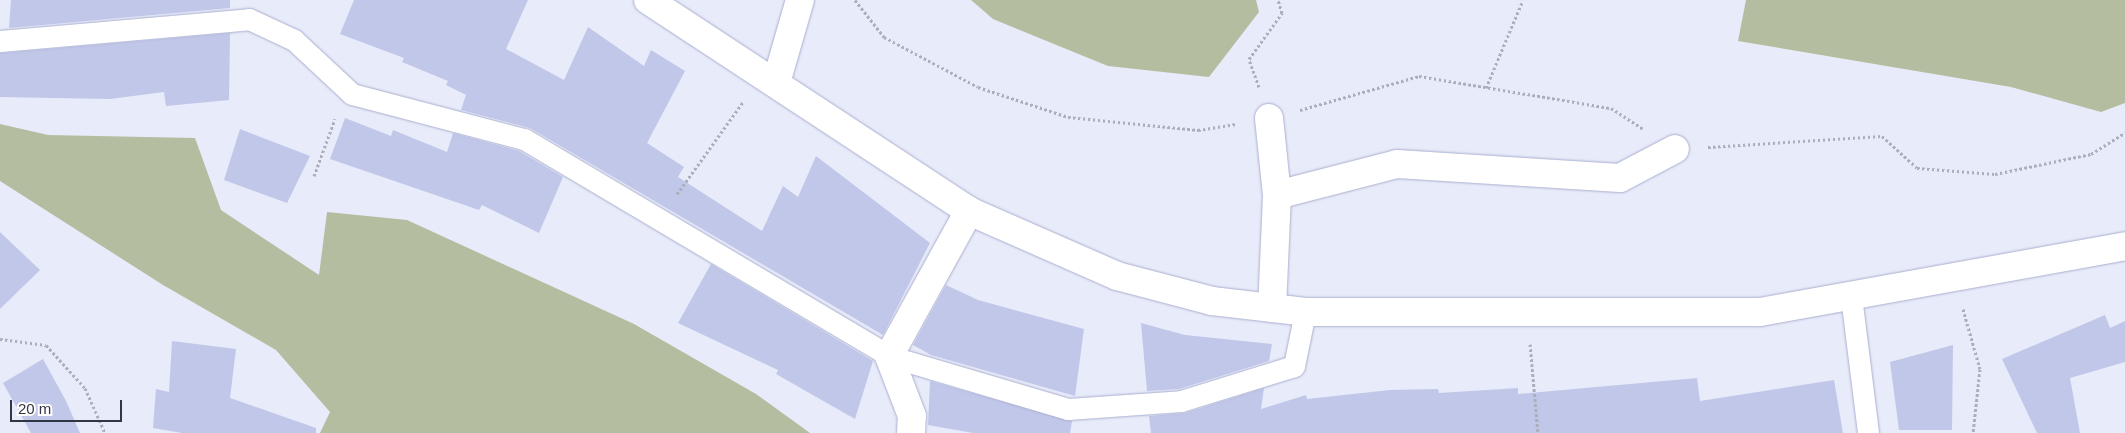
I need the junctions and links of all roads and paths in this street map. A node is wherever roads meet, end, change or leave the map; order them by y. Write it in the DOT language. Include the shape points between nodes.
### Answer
graph roads {
  1 [pos="648,0"];
  2 [pos="800,0"];
  3 [pos="1278,0"];
  4 [pos="1523,0"];
  5 [pos="0,41"];
  6 [pos="767,77"];
  7 [pos="1486,88"];
  8 [pos="1269,118"];
  9 [pos="2125,133"];
  10 [pos="1675,149"];
  11 [pos="1276,195"];
  12 [pos="969,211"];
  13 [pos="661,220"];
  14 [pos="2125,246"];
  15 [pos="1956,280"];
  16 [pos="1851,296"];
  17 [pos="1272,308"];
  18 [pos="1305,312"];
  19 [pos="1528,313"];
  20 [pos="0,339"];
  21 [pos="889,356"];
  22 [pos="105,433"];
  23 [pos="911,433"];
  24 [pos="1538,433"];
  25 [pos="1868,433"];
  26 [pos="1973,433"];
  1 -- 6 [label="street"];
  2 -- 6 [label="street"];
  3 -- 8 [label="path" via="1282,13 1249,59"];
  4 -- 7 [label="path"];
  5 -- 13 [label="lane" via="249,19 294,40 352,94 524,138"];
  6 -- 12 [label="street"];
  6 -- 13 [label="path" via="704,153"];
  8 -- 11 [label="street"];
  9 -- 10 [label="path" via="2091,154 1995,174 1917,168 1882,136"];
  10 -- 11 [label="street" via="1620,178 1397,164"];
  11 -- 17 [label="street"];
  12 -- 17 [label="street" via="1117,276 1212,301"];
  12 -- 21 [label="street"];
  13 -- 21 [label="lane"];
  14 -- 15 [label="street"];
  15 -- 16 [label="street"];
  15 -- 26 [label="path" via="1980,368"];
  16 -- 19 [label="street" via="1760,312"];
  16 -- 25 [label="lane"];
  17 -- 18 [label="street"];
  18 -- 19 [label="street"];
  18 -- 21 [label="lane" via="1294,366 1181,401 1068,409"];
  19 -- 24 [label="path"];
  20 -- 22 [label="path" via="46,345 85,388"];
  21 -- 23 [label="street" via="912,416"];
}
